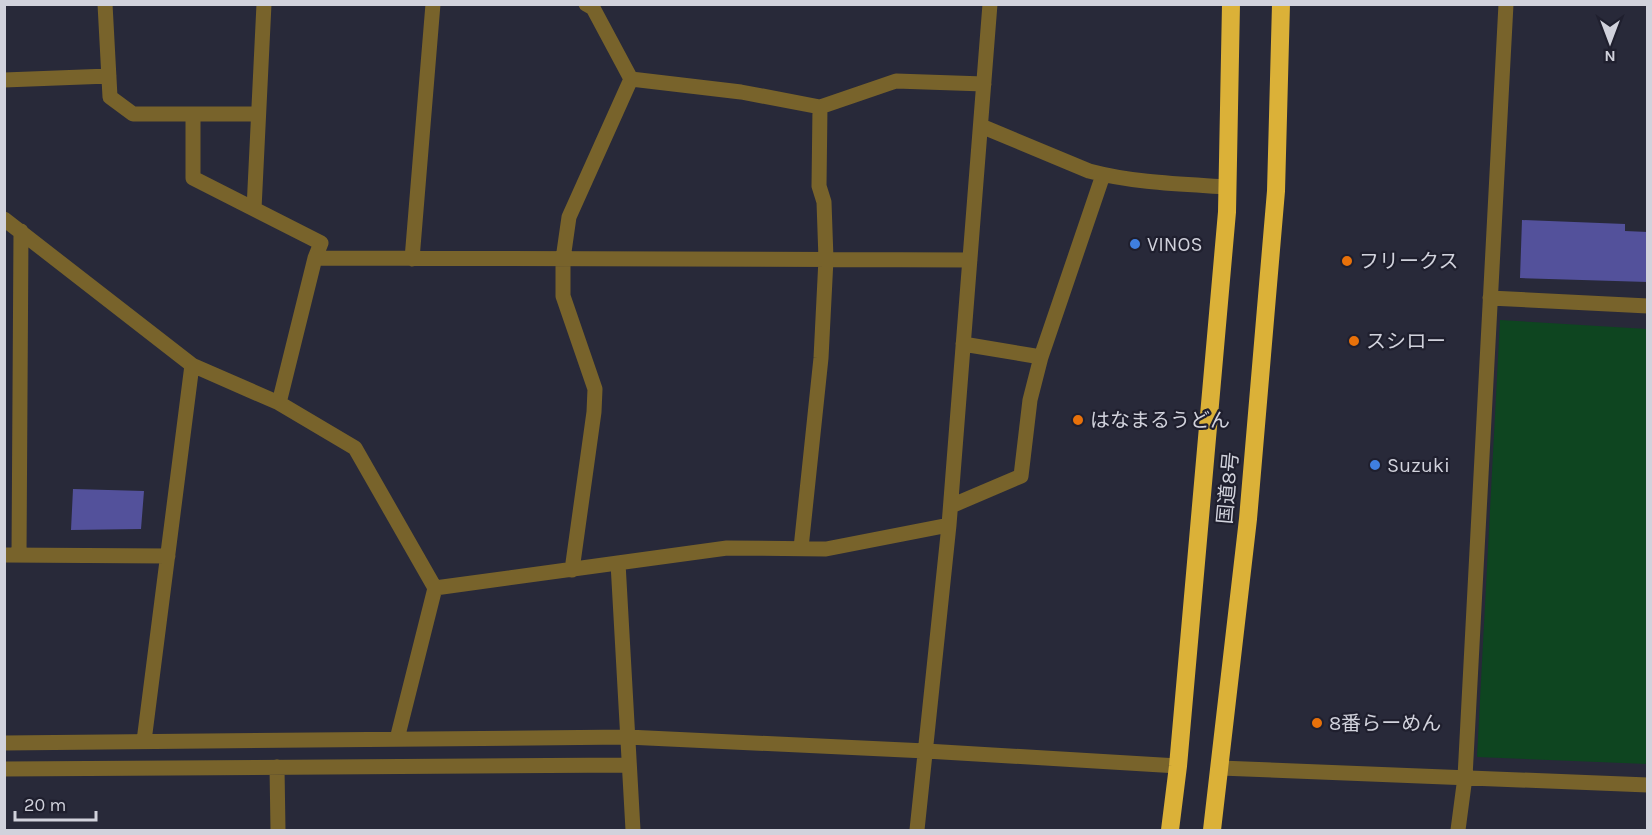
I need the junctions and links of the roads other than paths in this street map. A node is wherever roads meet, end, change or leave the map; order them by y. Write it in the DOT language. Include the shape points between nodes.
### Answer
graph roads {
  1 [pos="105,4"];
  2 [pos="264,4"];
  3 [pos="433,4"];
  4 [pos="586,4"];
  5 [pos="990,4"];
  6 [pos="1231,4"];
  7 [pos="1281,4"];
  8 [pos="1506,4"];
  9 [pos="109,76"];
  10 [pos="631,79"];
  11 [pos="4,80"];
  12 [pos="984,84"];
  13 [pos="820,107"];
  14 [pos="193,114"];
  15 [pos="258,114"];
  16 [pos="981,126"];
  17 [pos="1103,175"];
  18 [pos="1228,187"];
  19 [pos="254,209"];
  20 [pos="4,219"];
  21 [pos="21,231"];
  22 [pos="315,258"];
  23 [pos="412,259"];
  24 [pos="563,259"];
  25 [pos="826,260"];
  26 [pos="970,260"];
  27 [pos="1490,298"];
  28 [pos="1647,306"];
  29 [pos="963,344"];
  30 [pos="1041,357"];
  31 [pos="192,365"];
  32 [pos="279,404"];
  33 [pos="951,506"];
  34 [pos="950,525"];
  35 [pos="801,548"];
  36 [pos="12,555"];
  37 [pos="168,556"];
  38 [pos="618,563"];
  39 [pos="572,570"];
  40 [pos="435,588"];
  41 [pos="627,737"];
  42 [pos="397,739"];
  43 [pos="144,741"];
  44 [pos="4,743"];
  45 [pos="926,751"];
  46 [pos="629,765"];
  47 [pos="1178,766"];
  48 [pos="277,767"];
  49 [pos="1220,768"];
  50 [pos="4,769"];
  51 [pos="1465,777"];
  52 [pos="1647,785"];
  53 [pos="278,831"];
  54 [pos="633,831"];
  55 [pos="917,831"];
  56 [pos="1170,831"];
  57 [pos="1212,831"];
  58 [pos="1458,831"];
  1 -- 9 [label="street"];
  2 -- 15 [label="street"];
  3 -- 23 [label="street"];
  4 -- 10 [label="street" via="593,8"];
  5 -- 12 [label="street"];
  6 -- 18 [label="highway, 国道8号"];
  7 -- 49 [label="highway, 国道8号" via="1275,203 1248,519"];
  8 -- 27 [label="street"];
  9 -- 11 [label="street"];
  9 -- 14 [label="street" via="110,96 133,114"];
  10 -- 13 [label="street" via="741,92"];
  10 -- 24 [label="street" via="569,217"];
  12 -- 13 [label="street" via="896,81"];
  12 -- 16 [label="street"];
  13 -- 25 [label="street" via="819,186 824,202"];
  14 -- 15 [label="street"];
  14 -- 19 [label="street" via="193,178"];
  15 -- 19 [label="street"];
  16 -- 17 [label="street"];
  16 -- 26 [label="street"];
  17 -- 18 [label="street"];
  17 -- 30 [label="street"];
  18 -- 47 [label="highway, 国道8号"];
  19 -- 22 [label="street" via="321,243"];
  20 -- 21 [label="street"];
  21 -- 31 [label="street"];
  21 -- 36 [label="street"];
  22 -- 23 [label="street"];
  22 -- 32 [label="street"];
  23 -- 24 [label="street"];
  24 -- 25 [label="street"];
  24 -- 39 [label="street" via="563,296 595,389"];
  25 -- 26 [label="street"];
  25 -- 35 [label="street" via="821,358"];
  26 -- 29 [label="street"];
  27 -- 28 [label="street"];
  27 -- 51 [label="street"];
  29 -- 30 [label="street"];
  29 -- 33 [label="street"];
  30 -- 33 [label="street" via="1030,400 1021,476"];
  31 -- 32 [label="street"];
  31 -- 37 [label="street"];
  32 -- 40 [label="street" via="355,448"];
  33 -- 34 [label="street"];
  34 -- 35 [label="street" via="826,549"];
  34 -- 45 [label="street"];
  35 -- 38 [label="street" via="727,548"];
  36 -- 37 [label="street"];
  37 -- 43 [label="street"];
  38 -- 39 [label="street"];
  38 -- 41 [label="street"];
  39 -- 40 [label="street"];
  40 -- 42 [label="street"];
  41 -- 42 [label="street"];
  41 -- 45 [label="street"];
  41 -- 46 [label="street"];
  42 -- 43 [label="street"];
  43 -- 44 [label="street"];
  45 -- 47 [label="street"];
  45 -- 55 [label="street"];
  46 -- 48 [label="street"];
  46 -- 54 [label="street"];
  47 -- 56 [label="highway, 国道8号"];
  48 -- 50 [label="street"];
  48 -- 53 [label="street"];
  49 -- 51 [label="street"];
  49 -- 57 [label="highway, 国道8号"];
  51 -- 52 [label="street"];
  51 -- 58 [label="street"];
}
